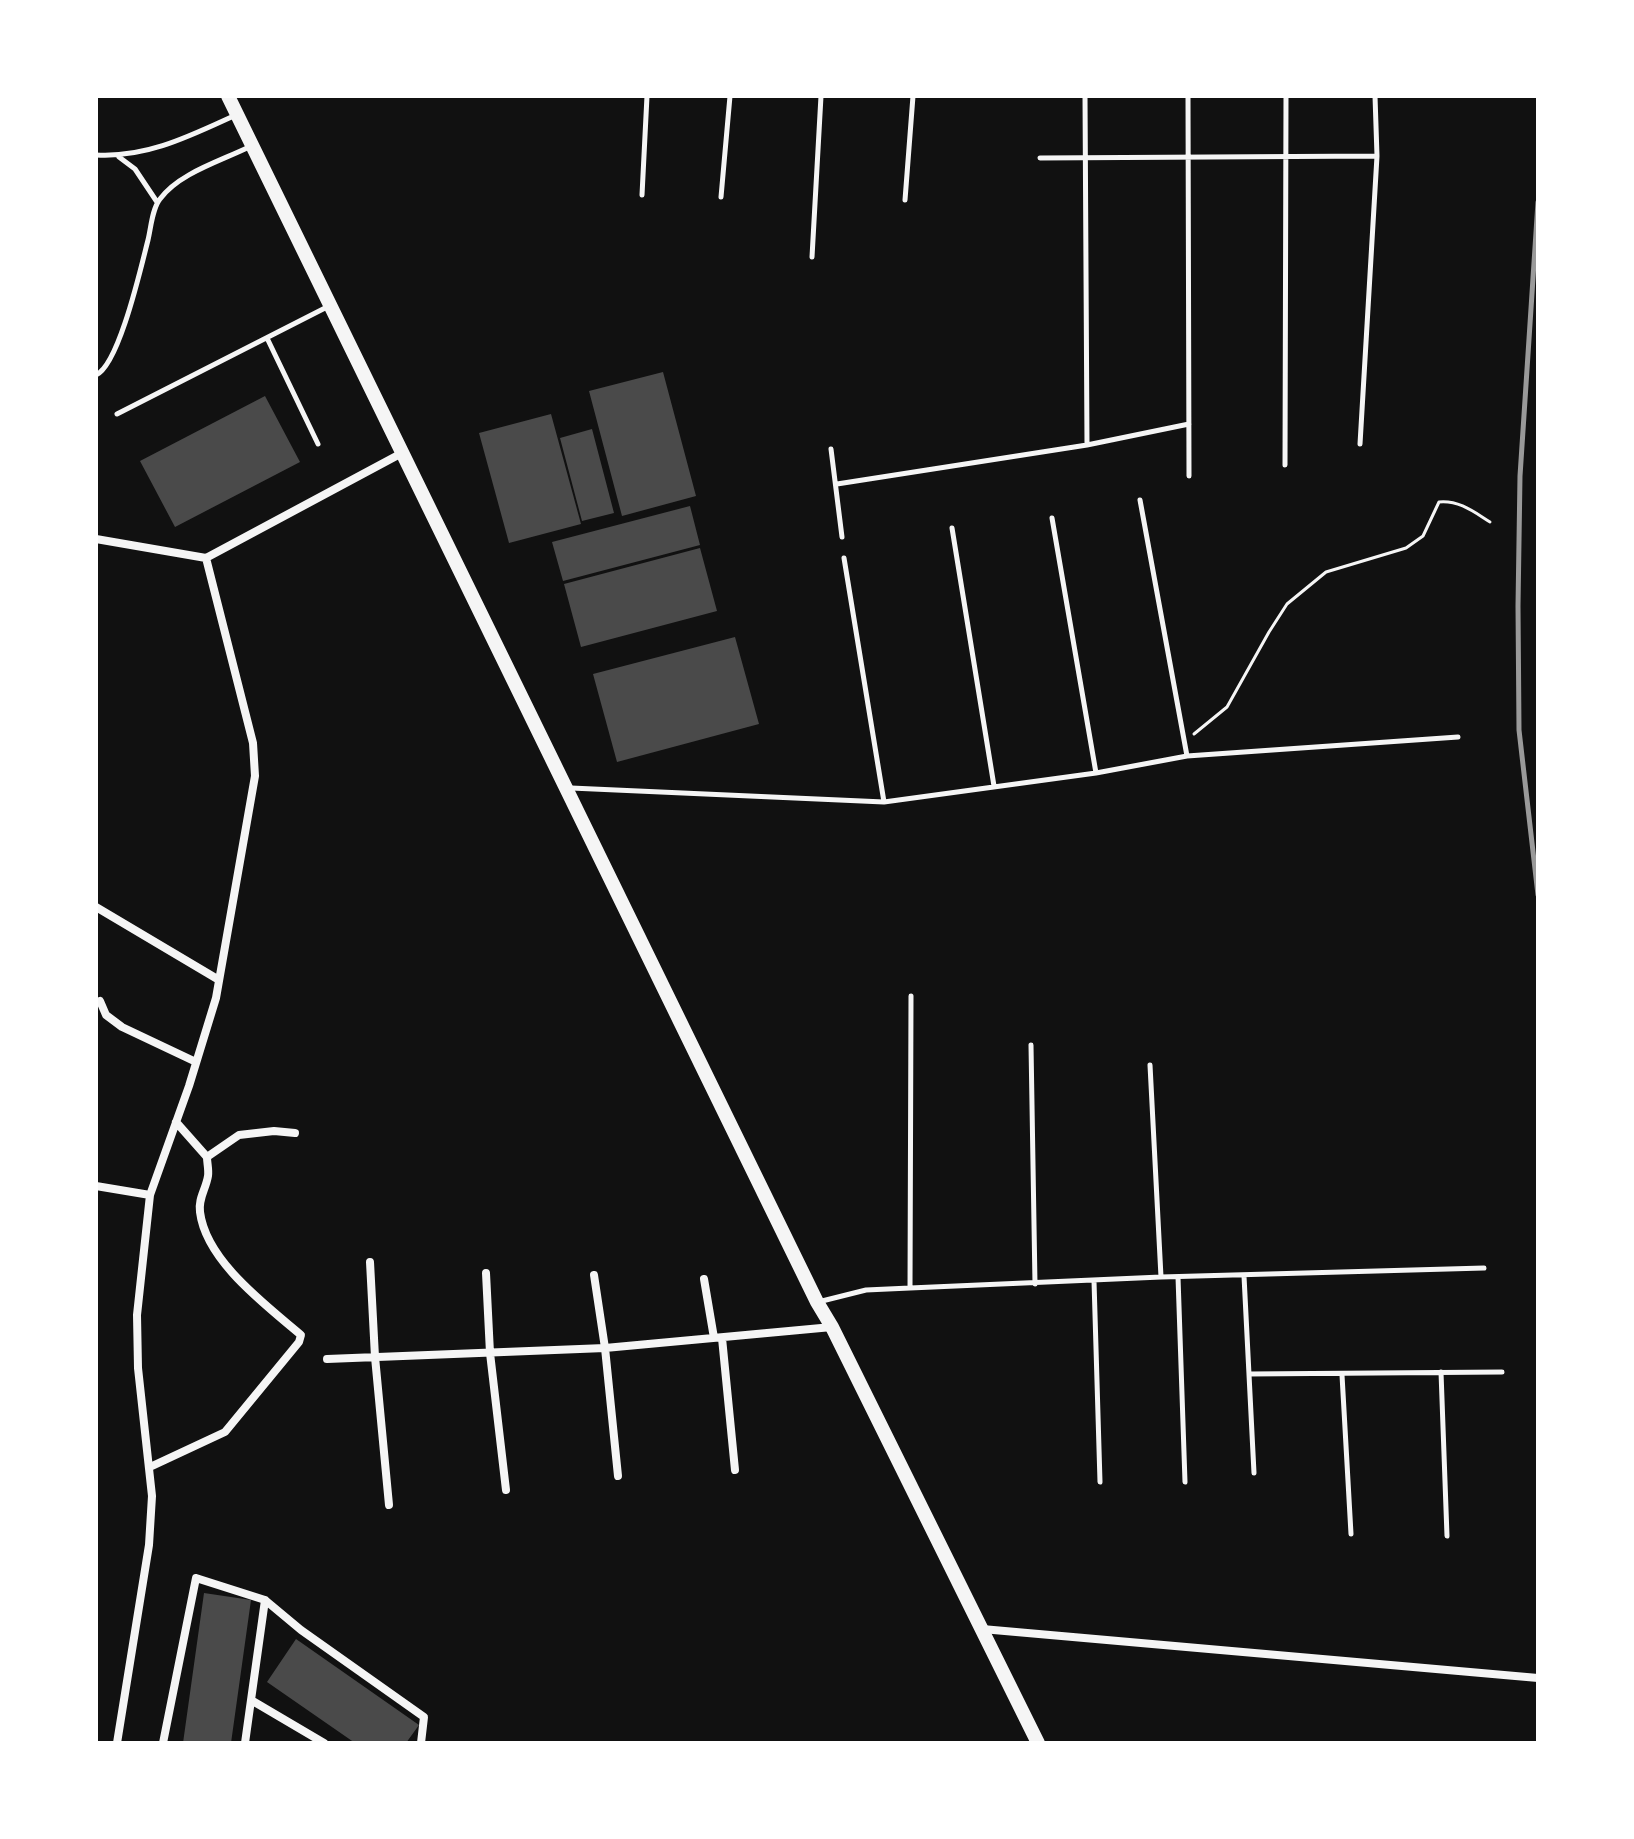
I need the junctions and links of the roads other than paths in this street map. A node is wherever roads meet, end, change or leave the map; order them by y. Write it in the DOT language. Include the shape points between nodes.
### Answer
graph roads {
  1 [pos="228,96"];
  2 [pos="647,96"];
  3 [pos="730,96"];
  4 [pos="821,96"];
  5 [pos="913,96"];
  6 [pos="1085,96"];
  7 [pos="1188,96"];
  8 [pos="1286,96"];
  9 [pos="1375,96"];
  10 [pos="237,115"];
  11 [pos="251,146"];
  12 [pos="96,155"];
  13 [pos="118,156"];
  14 [pos="1188,156"];
  15 [pos="1287,156"];
  16 [pos="1377,156"];
  17 [pos="1040,158"];
  18 [pos="1085,159"];
  19 [pos="642,195"];
  20 [pos="721,197"];
  21 [pos="905,200"];
  22 [pos="157,202"];
  23 [pos="812,257"];
  24 [pos="330,305"];
  25 [pos="267,338"];
  26 [pos="96,375"];
  27 [pos="117,414"];
  28 [pos="1189,424"];
  29 [pos="318,444"];
  30 [pos="1360,444"];
  31 [pos="1087,445"];
  32 [pos="831,449"];
  33 [pos="403,452"];
  34 [pos="1285,465"];
  35 [pos="1189,476"];
  36 [pos="837,484"];
  37 [pos="1140,500"];
  38 [pos="1052,518"];
  39 [pos="952,528"];
  40 [pos="842,537"];
  41 [pos="96,539"];
  42 [pos="206,558"];
  43 [pos="844,558"];
  44 [pos="1458,737"];
  45 [pos="1187,756"];
  46 [pos="1096,773"];
  47 [pos="994,786"];
  48 [pos="566,788"];
  49 [pos="884,802"];
  50 [pos="96,907"];
  51 [pos="219,980"];
  52 [pos="911,996"];
  53 [pos="100,1001"];
  54 [pos="1031,1045"];
  55 [pos="196,1062"];
  56 [pos="1150,1065"];
  57 [pos="176,1122"];
  58 [pos="295,1133"];
  59 [pos="207,1157"];
  60 [pos="96,1186"];
  61 [pos="150,1195"];
  62 [pos="370,1262"];
  63 [pos="1484,1268"];
  64 [pos="486,1273"];
  65 [pos="594,1275"];
  66 [pos="1244,1276"];
  67 [pos="1161,1277"];
  68 [pos="1178,1277"];
  69 [pos="704,1279"];
  70 [pos="1094,1281"];
  71 [pos="1035,1284"];
  72 [pos="910,1288"];
  73 [pos="817,1302"];
  74 [pos="832,1327"];
  75 [pos="718,1338"];
  76 [pos="605,1348"];
  77 [pos="490,1353"];
  78 [pos="375,1357"];
  79 [pos="327,1359"];
  80 [pos="1441,1372"];
  81 [pos="1502,1372"];
  82 [pos="1249,1374"];
  83 [pos="1342,1375"];
  84 [pos="150,1467"];
  85 [pos="735,1470"];
  86 [pos="1254,1473"];
  87 [pos="618,1476"];
  88 [pos="1100,1482"];
  89 [pos="1185,1482"];
  90 [pos="506,1490"];
  91 [pos="389,1505"];
  92 [pos="1351,1534"];
  93 [pos="1447,1536"];
  94 [pos="265,1600"];
  95 [pos="981,1629"];
  96 [pos="1538,1678"];
  97 [pos="251,1700"];
  98 [pos="117,1743"];
  99 [pos="163,1743"];
  100 [pos="245,1743"];
  101 [pos="324,1743"];
  102 [pos="421,1743"];
  103 [pos="1038,1743"];
  1 -- 10 [label="main road"];
  2 -- 19 [label="lane"];
  3 -- 20 [label="lane"];
  4 -- 23 [label="lane"];
  5 -- 21 [label="lane"];
  6 -- 18 [label="lane"];
  7 -- 14 [label="lane"];
  8 -- 15 [label="lane"];
  9 -- 16 [label="lane"];
  10 -- 11 [label="main road"];
  10 -- 13 [label="lane" via="173,144"];
  11 -- 22 [label="lane" via="171,187"];
  11 -- 24 [label="main road"];
  12 -- 13 [label="lane"];
  13 -- 22 [label="lane" via="135,169"];
  14 -- 15 [label="lane"];
  14 -- 18 [label="lane"];
  14 -- 28 [label="lane"];
  15 -- 16 [label="lane"];
  15 -- 34 [label="lane"];
  16 -- 30 [label="lane"];
  17 -- 18 [label="lane"];
  18 -- 31 [label="lane"];
  22 -- 26 [label="lane" via="113,356"];
  24 -- 25 [label="lane"];
  24 -- 33 [label="main road"];
  25 -- 27 [label="lane"];
  25 -- 29 [label="lane"];
  28 -- 31 [label="lane"];
  28 -- 35 [label="lane"];
  31 -- 36 [label="lane"];
  32 -- 36 [label="lane"];
  33 -- 42 [label="street"];
  33 -- 48 [label="main road"];
  36 -- 40 [label="lane"];
  37 -- 45 [label="lane"];
  38 -- 46 [label="lane"];
  39 -- 47 [label="lane"];
  41 -- 42 [label="street"];
  42 -- 51 [label="street" via="253,743 255,776"];
  43 -- 49 [label="lane"];
  44 -- 45 [label="lane"];
  45 -- 46 [label="lane"];
  46 -- 47 [label="lane"];
  47 -- 49 [label="lane"];
  48 -- 49 [label="lane"];
  48 -- 73 [label="main road"];
  50 -- 51 [label="street"];
  51 -- 55 [label="street"];
  52 -- 72 [label="lane"];
  53 -- 55 [label="street" via="106,1015 122,1027"];
  54 -- 71 [label="lane"];
  55 -- 57 [label="street"];
  56 -- 67 [label="lane"];
  57 -- 59 [label="street"];
  57 -- 61 [label="street"];
  58 -- 59 [label="street" via="239,1135"];
  59 -- 84 [label="street" via="200,1209 208,1236 244,1285 301,1338 225,1432"];
  60 -- 61 [label="street"];
  61 -- 84 [label="street" via="137,1315"];
  62 -- 78 [label="street"];
  63 -- 66 [label="lane"];
  64 -- 77 [label="street"];
  65 -- 76 [label="street"];
  66 -- 68 [label="lane"];
  66 -- 82 [label="lane"];
  67 -- 68 [label="lane"];
  67 -- 70 [label="lane"];
  68 -- 89 [label="lane"];
  69 -- 75 [label="street"];
  70 -- 71 [label="lane"];
  70 -- 88 [label="lane"];
  71 -- 72 [label="lane"];
  72 -- 73 [label="lane" via="866,1290"];
  73 -- 74 [label="main road"];
  74 -- 75 [label="street"];
  74 -- 95 [label="main road"];
  75 -- 76 [label="street"];
  75 -- 85 [label="street"];
  76 -- 77 [label="street"];
  76 -- 87 [label="street"];
  77 -- 78 [label="street"];
  77 -- 90 [label="street"];
  78 -- 79 [label="street"];
  78 -- 91 [label="street"];
  80 -- 81 [label="lane"];
  80 -- 83 [label="lane"];
  80 -- 93 [label="lane"];
  82 -- 83 [label="lane"];
  82 -- 86 [label="lane"];
  83 -- 92 [label="lane"];
  84 -- 98 [label="street" via="149,1545"];
  94 -- 97 [label="street"];
  94 -- 99 [label="street" via="196,1578"];
  94 -- 102 [label="street" via="424,1717"];
  95 -- 96 [label="street"];
  95 -- 103 [label="main road"];
  97 -- 100 [label="street"];
  97 -- 101 [label="street"];
}
